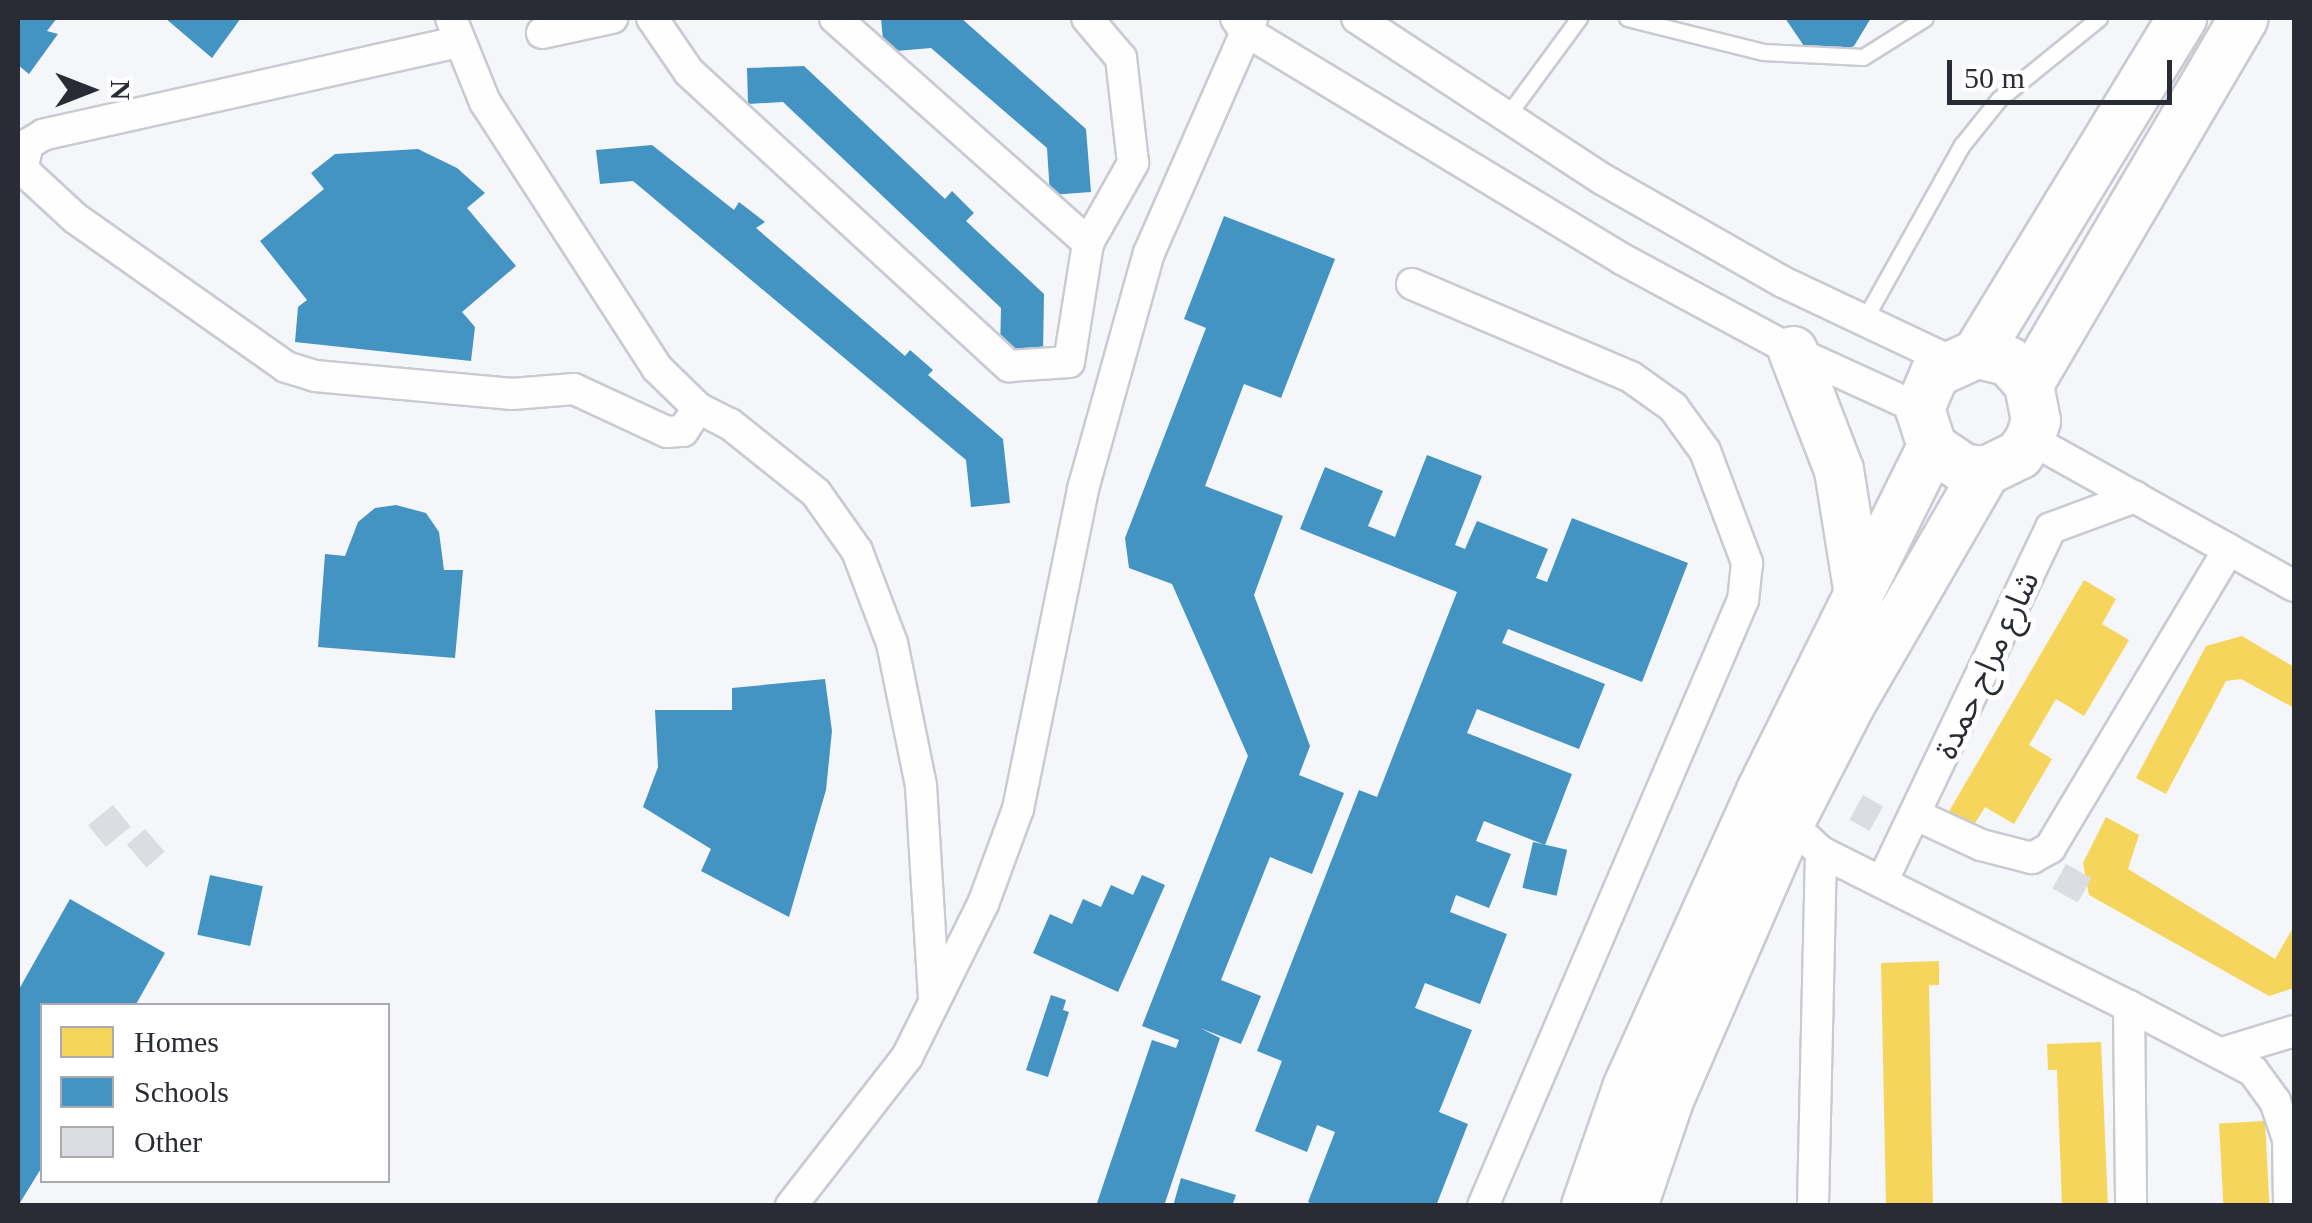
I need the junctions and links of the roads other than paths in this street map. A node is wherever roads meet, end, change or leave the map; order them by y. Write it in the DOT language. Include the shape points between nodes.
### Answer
graph roads {
  1 [pos="612,18"];
  2 [pos="652,18"];
  3 [pos="835,18"];
  4 [pos="1087,18"];
  5 [pos="1357,18"];
  6 [pos="1579,18"];
  7 [pos="1627,18"];
  8 [pos="1925,18"];
  9 [pos="2099,18"];
  10 [pos="2182,18"];
  11 [pos="2244,18"];
  12 [pos="1244,22"];
  13 [pos="455,30"];
  14 [pos="542,33"];
  15 [pos="1507,116"];
  16 [pos="1088,243"];
  17 [pos="1412,284"];
  18 [pos="1864,320"];
  19 [pos="1793,351"];
  20 [pos="1964,357"];
  21 [pos="2030,384"];
  22 [pos="698,408"];
  23 [pos="1926,428"];
  24 [pos="2030,439"];
  25 [pos="1986,470"];
  26 [pos="2135,497"];
  27 [pos="2229,550"];
  28 [pos="2294,586"];
  29 [pos="1859,595"];
  30 [pos="1916,815"];
  31 [pos="1805,837"];
  32 [pos="1882,882"];
  33 [pos="2129,1006"];
  34 [pos="934,1007"];
  35 [pos="2294,1031"];
  36 [pos="2225,1052"];
  37 [pos="791,1206"];
  38 [pos="1483,1206"];
  39 [pos="1586,1206"];
  40 [pos="1634,1206"];
  41 [pos="1813,1206"];
  42 [pos="2131,1206"];
  43 [pos="2289,1206"];
  1 -- 14 [label="street"];
  2 -- 16 [label="street" via="659,36 702,84 1009,366 1069,362"];
  3 -- 16 [label="street"];
  4 -- 16 [label="street" via="1121,58 1133,162"];
  5 -- 15 [label="street"];
  6 -- 15 [label="lane"];
  7 -- 8 [label="lane" via="1763,52 1863,57"];
  9 -- 18 [label="lane" via="1999,99 1962,144"];
  10 -- 20 [label="main road"];
  11 -- 21 [label="main road"];
  12 -- 19 [label="street" via="1622,259"];
  12 -- 34 [label="street" via="1149,253 1082,489 1018,809 984,904"];
  13 -- 22 [label="street" via="484,102 657,368"];
  13 -- 22 [label="street" via="43,135 28,144 22,170 76,218 286,367 315,376 512,394 574,389 668,432 683,431"];
  15 -- 18 [label="street" via="1604,180"];
  17 -- 38 [label="street" via="1631,377 1673,407 1704,450 1748,563 1744,600"];
  18 -- 20 [label="street"];
  19 -- 23 [label="street"];
  19 -- 29 [label="main road" via="1838,470"];
  20 -- 21 [label="main road" via="2008,361"];
  20 -- 23 [label="main road" via="1935,373"];
  21 -- 24 [label="main road" via="2036,421"];
  22 -- 34 [label="street" via="730,424 816,493 857,551 880,599 921,786"];
  23 -- 25 [label="main road" via="1965,469"];
  23 -- 29 [label="main road"];
  24 -- 25 [label="main road" via="2019,454"];
  24 -- 26 [label="street"];
  25 -- 31 [label="main road"];
  26 -- 27 [label="street"];
  26 -- 30 [label="street, شارع مراح حمدة" via="2051,528"];
  27 -- 28 [label="street"];
  27 -- 30 [label="street" via="2050,848 2032,858 1981,845"];
  29 -- 39 [label="main road" via="1761,791 1627,1088"];
  30 -- 32 [label="street, شارع مراح حمدة"];
  31 -- 32 [label="street"];
  31 -- 40 [label="main road" via="1669,1100"];
  31 -- 41 [label="street"];
  32 -- 33 [label="street"];
  33 -- 36 [label="street"];
  33 -- 42 [label="street"];
  34 -- 37 [label="street" via="907,1057"];
  35 -- 36 [label="street"];
  36 -- 43 [label="street" via="2253,1071 2275,1101 2288,1139"];
}
